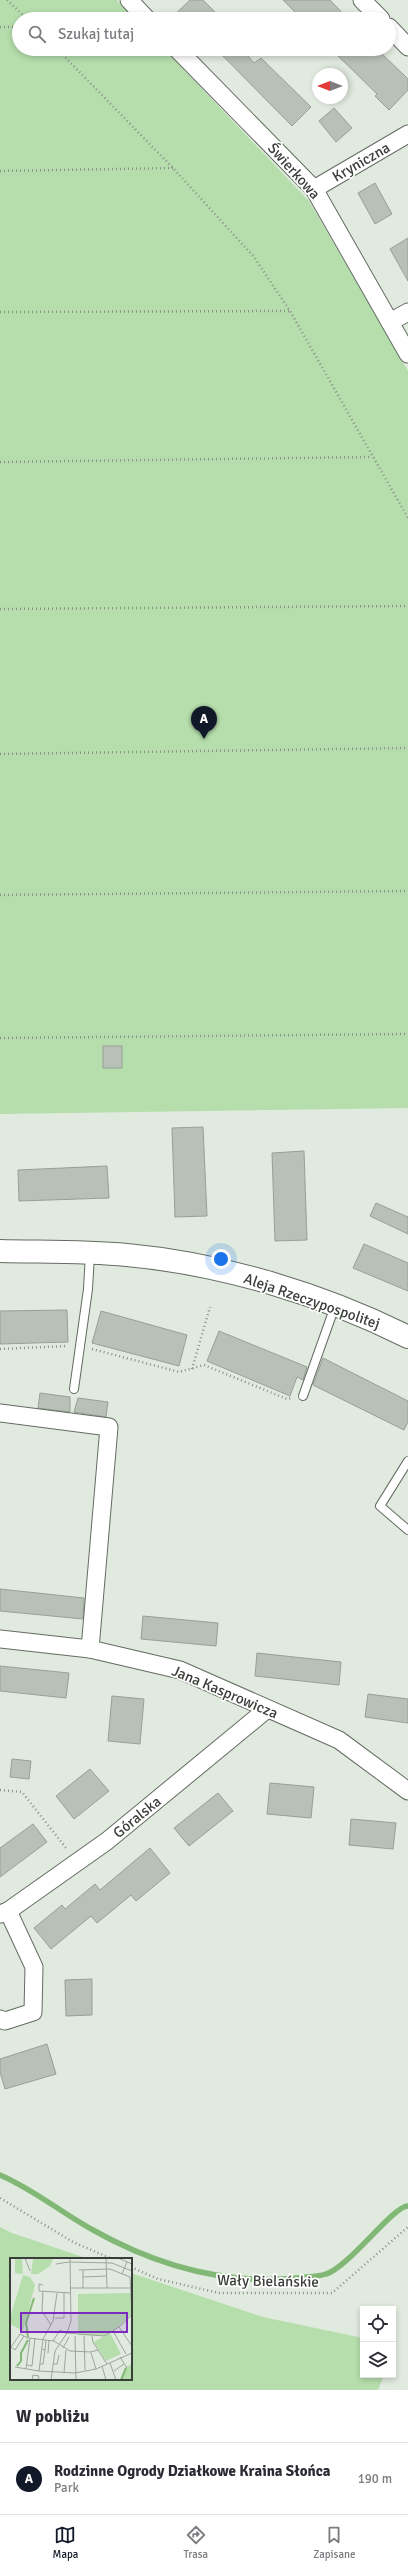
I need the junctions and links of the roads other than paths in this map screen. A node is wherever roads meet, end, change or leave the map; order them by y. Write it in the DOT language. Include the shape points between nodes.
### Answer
graph roads {
  1 [pos="129,0"];
  2 [pos="362,0"];
  3 [pos="140,12"];
  4 [pos="374,12"];
  5 [pos="396,34"];
  6 [pos="408,47"];
  7 [pos="184,56"];
  8 [pos="408,134"];
  9 [pos="314,189"];
  10 [pos="408,312"];
  11 [pos="390,322"];
  12 [pos="408,354"];
  13 [pos="0,1251"];
  14 [pos="90,1253"];
  15 [pos="335,1306"];
  16 [pos="408,1337"];
  17 [pos="74,1389"];
  18 [pos="303,1396"];
  19 [pos="0,1413"];
  20 [pos="408,1461"];
  21 [pos="408,1530"];
  22 [pos="0,1639"];
  23 [pos="90,1649"];
  24 [pos="266,1710"];
  25 [pos="408,1791"];
  26 [pos="4,1912"];
  27 [pos="0,2019"];
  1 -- 3 [label="street"];
  2 -- 4 [label="street"];
  5 -- 6 [label="street"];
  7 -- 9 [label="street, Świerkowa"];
  8 -- 9 [label="street, Kryniczna"];
  9 -- 11 [label="street, Świerkowa"];
  10 -- 11 [label="street"];
  11 -- 12 [label="street, Świerkowa"];
  13 -- 14 [label="street, Aleja Rzeczypospolitej"];
  14 -- 15 [label="street, Aleja Rzeczypospolitej" via="128,1255 232,1273"];
  14 -- 17 [label="lane"];
  15 -- 16 [label="street, Aleja Rzeczypospolitej"];
  15 -- 18 [label="lane"];
  19 -- 23 [label="street" via="109,1427"];
  20 -- 21 [label="lane" via="380,1506"];
  22 -- 23 [label="street, Jana Kasprowicza"];
  23 -- 24 [label="street, Jana Kasprowicza" via="180,1670"];
  24 -- 25 [label="street, Jana Kasprowicza" via="339,1740"];
  24 -- 26 [label="street, Góralska" via="107,1840"];
  26 -- 27 [label="street" via="34,1967 33,2012 5,2021"];
}
